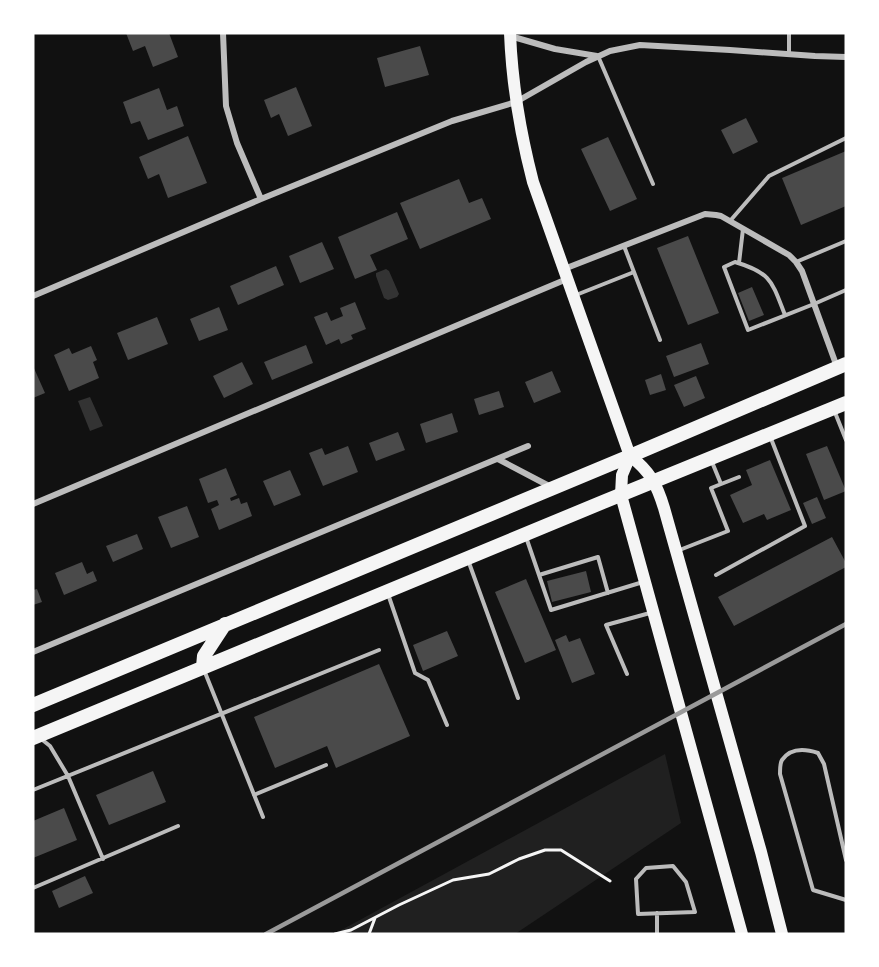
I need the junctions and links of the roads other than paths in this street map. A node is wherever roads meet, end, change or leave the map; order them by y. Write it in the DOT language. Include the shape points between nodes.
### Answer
graph roads {
  1 [pos="223,33"];
  2 [pos="789,33"];
  3 [pos="510,34"];
  4 [pos="789,54"];
  5 [pos="598,56"];
  6 [pos="846,57"];
  7 [pos="516,102"];
  8 [pos="846,138"];
  9 [pos="653,184"];
  10 [pos="261,199"];
  11 [pos="729,221"];
  12 [pos="743,229"];
  13 [pos="846,241"];
  14 [pos="624,246"];
  15 [pos="796,262"];
  16 [pos="739,263"];
  17 [pos="634,272"];
  18 [pos="566,274"];
  19 [pos="846,290"];
  20 [pos="33,296"];
  21 [pos="573,296"];
  22 [pos="814,304"];
  23 [pos="785,315"];
  24 [pos="660,340"];
  25 [pos="842,366"];
  26 [pos="840,406"];
  27 [pos="769,435"];
  28 [pos="846,440"];
  29 [pos="528,446"];
  30 [pos="630,456"];
  31 [pos="498,459"];
  32 [pos="711,459"];
  33 [pos="738,477"];
  34 [pos="655,482"];
  35 [pos="721,484"];
  36 [pos="553,488"];
  37 [pos="621,495"];
  38 [pos="33,504"];
  39 [pos="525,534"];
  40 [pos="676,551"];
  41 [pos="468,558"];
  42 [pos="539,575"];
  43 [pos="716,575"];
  44 [pos="644,582"];
  45 [pos="387,591"];
  46 [pos="609,593"];
  47 [pos="653,612"];
  48 [pos="225,624"];
  49 [pos="379,650"];
  50 [pos="33,652"];
  51 [pos="203,667"];
  52 [pos="627,674"];
  53 [pos="518,698"];
  54 [pos="33,705"];
  55 [pos="222,714"];
  56 [pos="447,725"];
  57 [pos="34,735"];
  58 [pos="326,765"];
  59 [pos="68,776"];
  60 [pos="33,790"];
  61 [pos="254,795"];
  62 [pos="263,817"];
  63 [pos="178,826"];
  64 [pos="103,858"];
  65 [pos="846,860"];
  66 [pos="33,888"];
  67 [pos="846,900"];
  68 [pos="657,913"];
  69 [pos="657,934"];
  70 [pos="742,934"];
  71 [pos="782,934"];
  1 -- 10 [label="street" via="226,106"];
  2 -- 4 [label="lane"];
  3 -- 5 [label="street" via="555,49"];
  3 -- 7 [label="main road"];
  4 -- 5 [label="street" via="640,45"];
  4 -- 6 [label="street"];
  5 -- 7 [label="street"];
  5 -- 9 [label="lane"];
  7 -- 10 [label="street" via="452,122"];
  7 -- 18 [label="main road" via="533,182"];
  8 -- 11 [label="lane" via="769,176"];
  10 -- 20 [label="street"];
  11 -- 12 [label="street"];
  11 -- 14 [label="street" via="705,214"];
  12 -- 15 [label="street"];
  12 -- 16 [label="lane"];
  13 -- 15 [label="lane"];
  14 -- 17 [label="lane"];
  14 -- 18 [label="street"];
  15 -- 22 [label="street"];
  16 -- 23 [label="lane" via="760,271 772,283"];
  16 -- 23 [label="lane" via="724,267 748,330"];
  17 -- 21 [label="lane"];
  17 -- 24 [label="lane"];
  18 -- 21 [label="main road"];
  18 -- 38 [label="street"];
  19 -- 22 [label="lane"];
  21 -- 30 [label="main road"];
  22 -- 23 [label="lane"];
  22 -- 25 [label="street"];
  25 -- 30 [label="main road"];
  26 -- 27 [label="main road"];
  26 -- 28 [label="lane"];
  27 -- 32 [label="main road"];
  27 -- 43 [label="lane" via="804,526"];
  29 -- 31 [label="street"];
  30 -- 34 [label="main road"];
  30 -- 36 [label="main road"];
  30 -- 37 [label="main road" via="622,475"];
  31 -- 36 [label="street"];
  31 -- 50 [label="street"];
  32 -- 34 [label="main road"];
  32 -- 35 [label="lane"];
  33 -- 35 [label="lane"];
  34 -- 37 [label="main road"];
  34 -- 40 [label="main road"];
  35 -- 40 [label="lane" via="711,488 728,531"];
  36 -- 48 [label="main road"];
  37 -- 39 [label="main road"];
  37 -- 44 [label="main road"];
  39 -- 41 [label="main road"];
  39 -- 42 [label="lane"];
  40 -- 71 [label="main road"];
  41 -- 45 [label="main road"];
  41 -- 53 [label="lane"];
  42 -- 46 [label="lane" via="551,610"];
  42 -- 46 [label="lane" via="598,557"];
  44 -- 46 [label="lane"];
  44 -- 47 [label="main road"];
  45 -- 51 [label="main road"];
  45 -- 56 [label="lane" via="415,673 428,680"];
  47 -- 52 [label="lane" via="606,625"];
  47 -- 70 [label="main road"];
  48 -- 51 [label="main road" via="204,656"];
  48 -- 54 [label="main road"];
  49 -- 55 [label="lane"];
  51 -- 55 [label="lane"];
  51 -- 57 [label="main road"];
  55 -- 59 [label="lane"];
  55 -- 61 [label="lane"];
  57 -- 59 [label="lane" via="50,746"];
  58 -- 61 [label="lane"];
  59 -- 60 [label="lane"];
  59 -- 64 [label="lane"];
  61 -- 62 [label="lane"];
  63 -- 64 [label="lane"];
  64 -- 66 [label="lane"];
  65 -- 67 [label="lane" via="824,764 818,753 798,749 782,760 780,774 813,890"];
  68 -- 68 [label="lane" via="695,912 686,882 672,866 646,868 636,879 638,914"];
  68 -- 69 [label="lane"];
}
